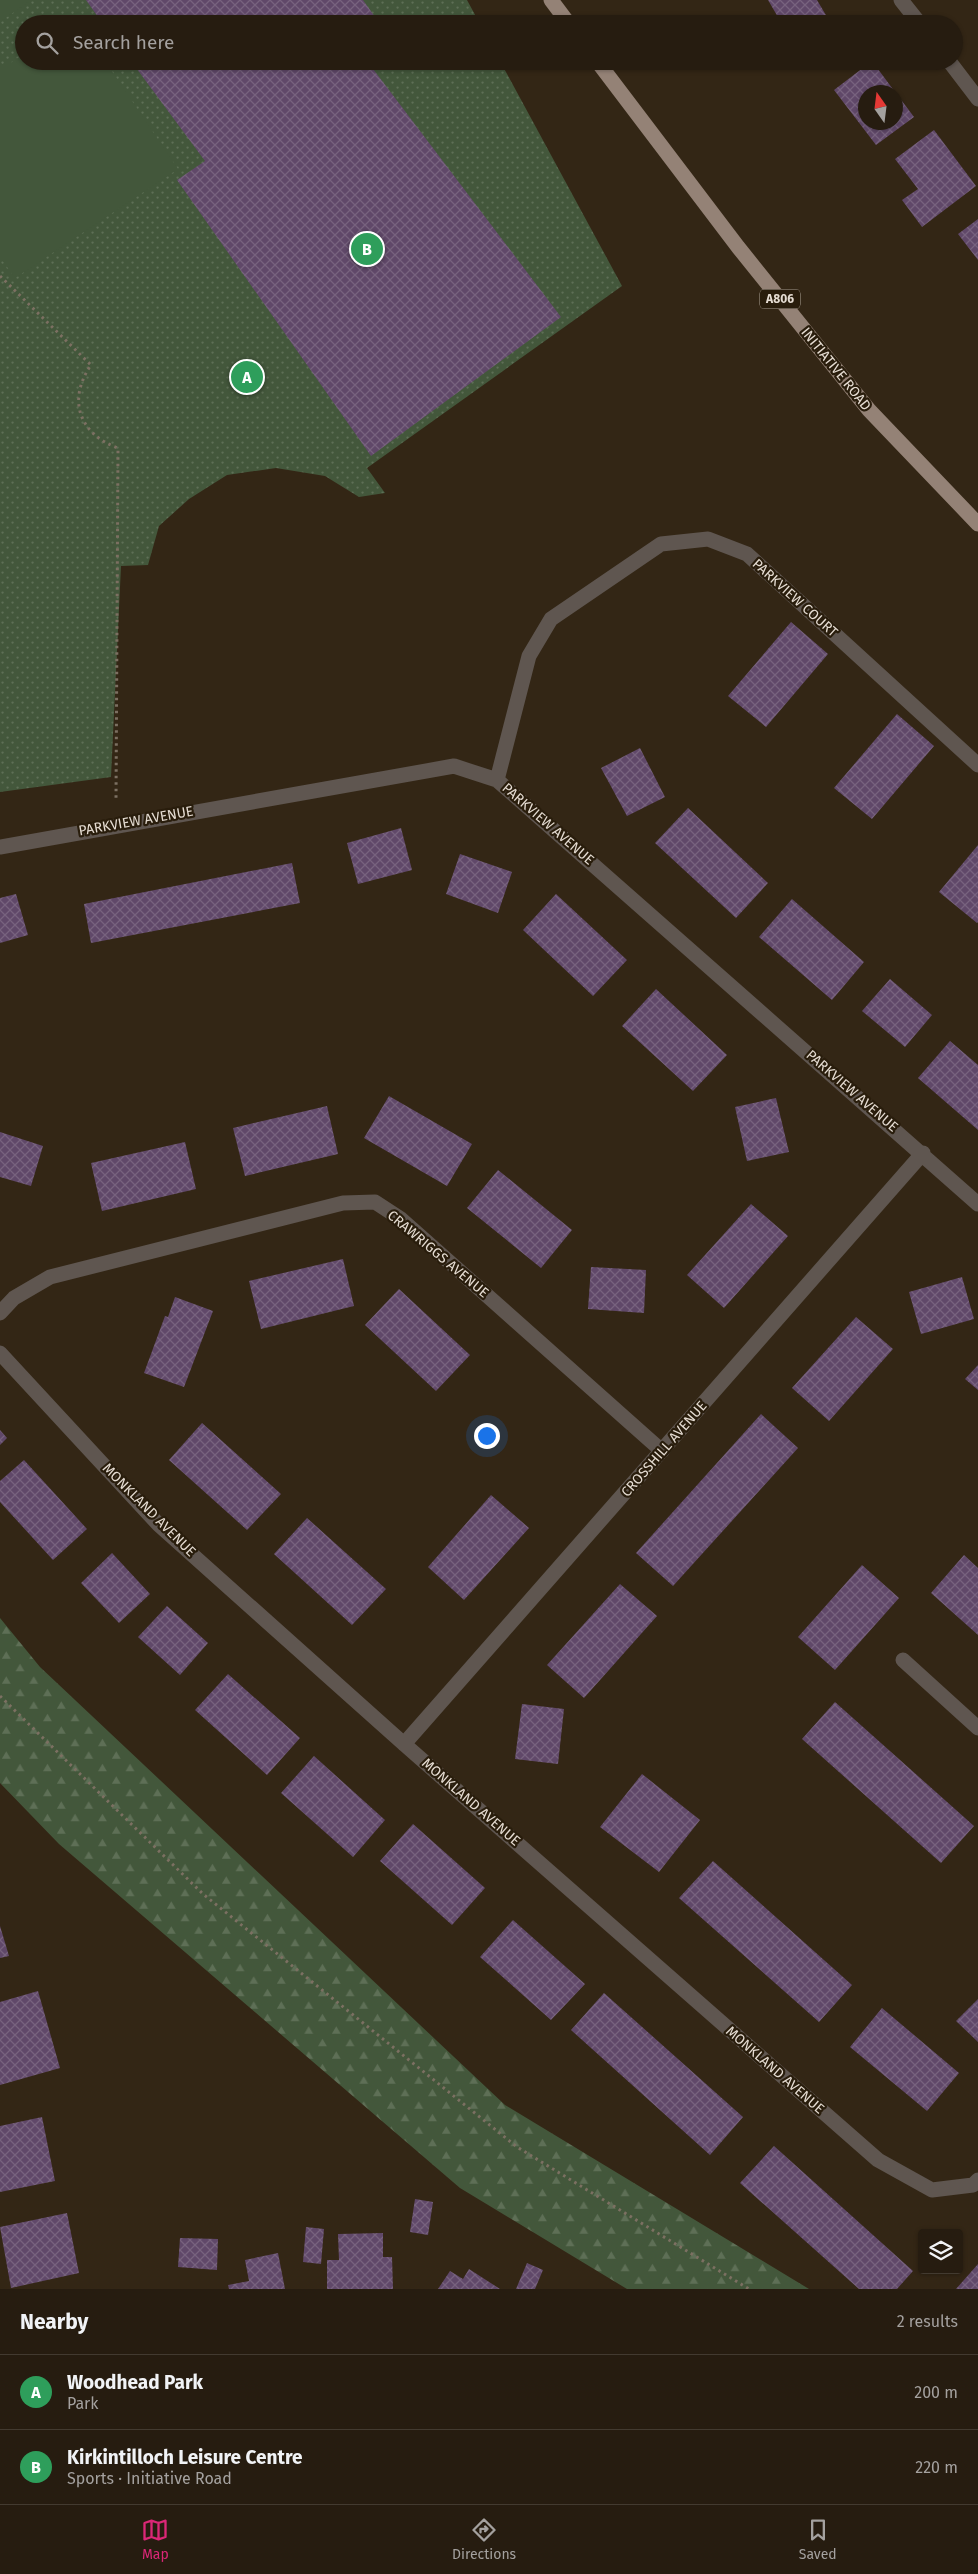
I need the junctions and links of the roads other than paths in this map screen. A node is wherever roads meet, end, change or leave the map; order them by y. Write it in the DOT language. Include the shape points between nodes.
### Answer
graph roads {
  1 [pos="551,0"];
  2 [pos="901,0"];
  3 [pos="562,15"];
  4 [pos="913,15"];
  5 [pos="604,70"];
  6 [pos="956,70"];
  7 [pos="978,99"];
  8 [pos="978,524"];
  9 [pos="978,765"];
  10 [pos="497,780"];
  11 [pos="0,847"];
  12 [pos="923,1153"];
  13 [pos="978,1204"];
  14 [pos="0,1313"];
  15 [pos="0,1353"];
  16 [pos="662,1451"];
  17 [pos="903,1660"];
  18 [pos="978,1728"];
  19 [pos="404,1744"];
  20 [pos="978,2180"];
  1 -- 3 [label="main road"];
  2 -- 4 [label="street"];
  5 -- 8 [label="main road, INITIATIVE ROAD / A806" via="738,247 869,410"];
  6 -- 7 [label="street"];
  9 -- 10 [label="street, PARKVIEW COURT" via="746,554 708,539 661,544 551,619 529,656"];
  10 -- 11 [label="street, PARKVIEW AVENUE" via="454,766"];
  10 -- 12 [label="street, PARKVIEW AVENUE"];
  12 -- 13 [label="street, PARKVIEW AVENUE"];
  12 -- 16 [label="street, CROSSHILL AVENUE"];
  14 -- 16 [label="street, CRAWRIGGS AVENUE" via="14,1298 50,1277 343,1204 375,1202 401,1219"];
  15 -- 19 [label="street, MONKLAND AVENUE" via="160,1525"];
  16 -- 19 [label="street, CROSSHILL AVENUE"];
  17 -- 18 [label="street"];
  19 -- 20 [label="street, MONKLAND AVENUE" via="878,2160 932,2190 973,2185"];
}
